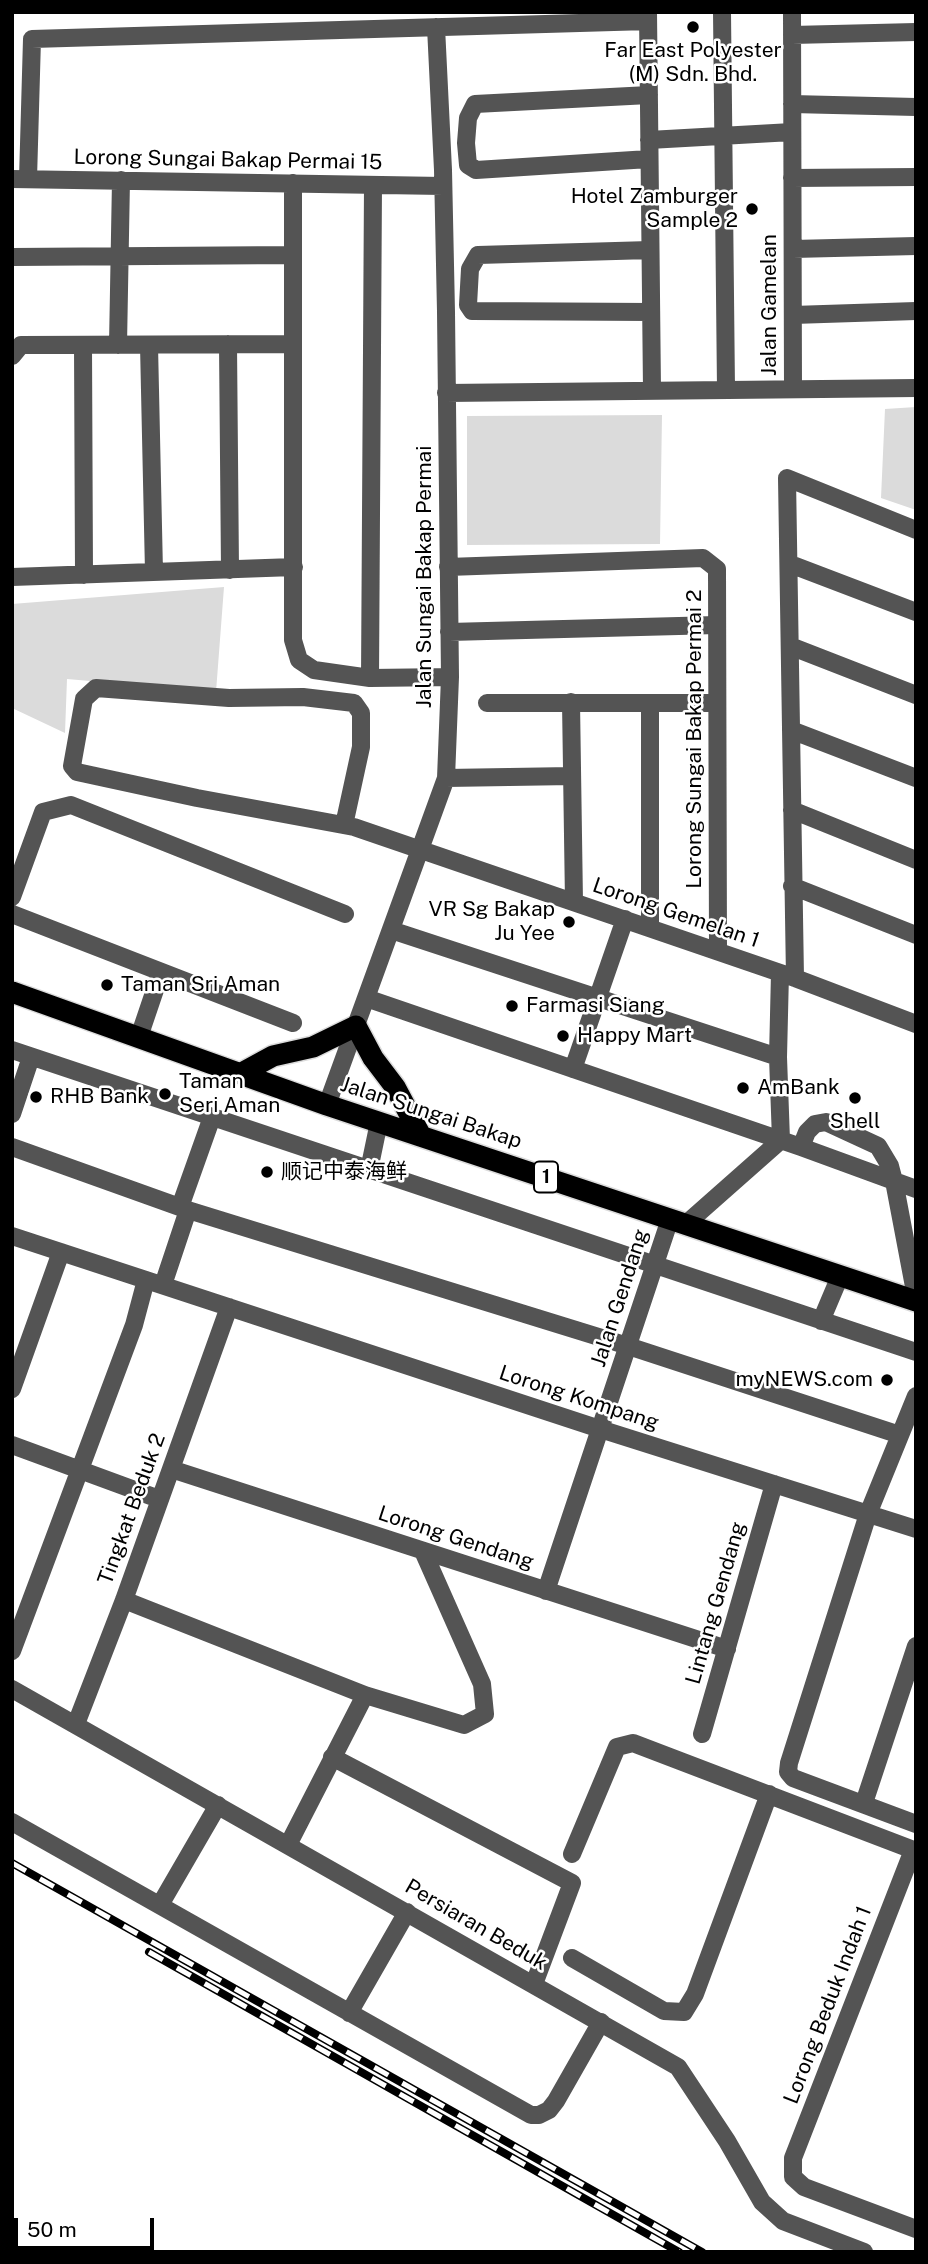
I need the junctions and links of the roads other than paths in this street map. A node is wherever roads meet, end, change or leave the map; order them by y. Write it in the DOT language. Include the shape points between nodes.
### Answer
graph roads {
  1 [pos="722,12"];
  2 [pos="792,12"];
  3 [pos="648,16"];
  4 [pos="436,27"];
  5 [pos="916,32"];
  6 [pos="792,35"];
  7 [pos="649,95"];
  8 [pos="792,104"];
  9 [pos="916,107"];
  10 [pos="792,132"];
  11 [pos="724,136"];
  12 [pos="649,140"];
  13 [pos="649,159"];
  14 [pos="916,177"];
  15 [pos="792,178"];
  16 [pos="20,179"];
  17 [pos="121,180"];
  18 [pos="293,183"];
  19 [pos="373,185"];
  20 [pos="443,186"];
  21 [pos="916,246"];
  22 [pos="793,249"];
  23 [pos="650,250"];
  24 [pos="293,255"];
  25 [pos="12,257"];
  26 [pos="120,257"];
  27 [pos="916,311"];
  28 [pos="651,312"];
  29 [pos="793,315"];
  30 [pos="228,344"];
  31 [pos="293,344"];
  32 [pos="83,345"];
  33 [pos="118,345"];
  34 [pos="149,345"];
  35 [pos="12,356"];
  36 [pos="726,388"];
  37 [pos="793,388"];
  38 [pos="916,388"];
  39 [pos="652,390"];
  40 [pos="446,393"];
  41 [pos="916,530"];
  42 [pos="790,564"];
  43 [pos="448,567"];
  44 [pos="294,568"];
  45 [pos="230,570"];
  46 [pos="154,572"];
  47 [pos="84,575"];
  48 [pos="12,577"];
  49 [pos="916,612"];
  50 [pos="717,625"];
  51 [pos="449,632"];
  52 [pos="790,646"];
  53 [pos="450,677"];
  54 [pos="370,678"];
  55 [pos="916,695"];
  56 [pos="571,702"];
  57 [pos="487,703"];
  58 [pos="650,703"];
  59 [pos="717,703"];
  60 [pos="791,730"];
  61 [pos="572,776"];
  62 [pos="446,778"];
  63 [pos="916,778"];
  64 [pos="792,810"];
  65 [pos="344,825"];
  66 [pos="421,849"];
  67 [pos="916,860"];
  68 [pos="792,886"];
  69 [pos="12,897"];
  70 [pos="574,902"];
  71 [pos="12,914"];
  72 [pos="345,914"];
  73 [pos="625,919"];
  74 [pos="650,928"];
  75 [pos="391,930"];
  76 [pos="916,935"];
  77 [pos="718,951"];
  78 [pos="161,972"];
  79 [pos="788,975"];
  80 [pos="12,992"];
  81 [pos="366,998"];
  82 [pos="598,998"];
  83 [pos="293,1023"];
  84 [pos="916,1024"];
  85 [pos="356,1026"];
  86 [pos="139,1037"];
  87 [pos="12,1050"];
  88 [pos="31,1056"];
  89 [pos="778,1057"];
  90 [pos="573,1069"];
  91 [pos="240,1073"];
  92 [pos="327,1105"];
  93 [pos="12,1114"];
  94 [pos="212,1117"];
  95 [pos="379,1122"];
  96 [pos="421,1136"];
  97 [pos="781,1140"];
  98 [pos="12,1147"];
  99 [pos="801,1147"];
  100 [pos="369,1170"];
  101 [pos="894,1181"];
  102 [pos="916,1189"];
  103 [pos="184,1209"];
  104 [pos="678,1222"];
  105 [pos="12,1236"];
  106 [pos="61,1252"];
  107 [pos="655,1265"];
  108 [pos="840,1276"];
  109 [pos="155,1282"];
  110 [pos="916,1299"];
  111 [pos="229,1307"];
  112 [pos="821,1321"];
  113 [pos="628,1346"];
  114 [pos="916,1352"];
  115 [pos="12,1389"];
  116 [pos="916,1396"];
  117 [pos="600,1429"];
  118 [pos="900,1435"];
  119 [pos="12,1444"];
  120 [pos="171,1469"];
  121 [pos="80,1470"];
  122 [pos="774,1484"];
  123 [pos="159,1499"];
  124 [pos="867,1514"];
  125 [pos="916,1529"];
  126 [pos="423,1551"];
  127 [pos="546,1591"];
  128 [pos="124,1600"];
  129 [pos="916,1646"];
  130 [pos="727,1649"];
  131 [pos="12,1651"];
  132 [pos="12,1689"];
  133 [pos="365,1695"];
  134 [pos="76,1724"];
  135 [pos="702,1734"];
  136 [pos="332,1757"];
  137 [pos="769,1794"];
  138 [pos="864,1803"];
  139 [pos="218,1805"];
  140 [pos="12,1822"];
  141 [pos="916,1824"];
  142 [pos="288,1845"];
  143 [pos="914,1850"];
  144 [pos="572,1854"];
  145 [pos="160,1905"];
  146 [pos="407,1912"];
  147 [pos="572,1958"];
  148 [pos="534,1984"];
  149 [pos="349,2012"];
  150 [pos="601,2022"];
  151 [pos="916,2229"];
  152 [pos="864,2252"];
  1 -- 11 [label="street"];
  2 -- 6 [label="street, Jalan Gamelan"];
  3 -- 4 [label="street"];
  3 -- 7 [label="street"];
  4 -- 16 [label="street" via="32,39"];
  4 -- 20 [label="street, Jalan Sungai Bakap Permai"];
  5 -- 6 [label="street"];
  6 -- 8 [label="street, Jalan Gamelan"];
  7 -- 12 [label="street"];
  7 -- 13 [label="street" via="475,104 466,132 467,161 473,169"];
  8 -- 9 [label="street"];
  8 -- 10 [label="street, Jalan Gamelan"];
  10 -- 11 [label="street"];
  10 -- 15 [label="street, Jalan Gamelan"];
  11 -- 12 [label="street"];
  11 -- 36 [label="street"];
  12 -- 13 [label="street"];
  13 -- 23 [label="street"];
  14 -- 15 [label="street"];
  15 -- 22 [label="street, Jalan Gamelan"];
  16 -- 17 [label="street, Lorong Sungai Bakap Permai 15"];
  17 -- 18 [label="street, Lorong Sungai Bakap Permai 15"];
  17 -- 26 [label="street"];
  18 -- 19 [label="street, Lorong Sungai Bakap Permai 15"];
  18 -- 24 [label="street"];
  19 -- 20 [label="street, Lorong Sungai Bakap Permai 15"];
  19 -- 54 [label="street"];
  20 -- 40 [label="street, Jalan Sungai Bakap Permai"];
  21 -- 22 [label="street"];
  22 -- 29 [label="street, Jalan Gamelan"];
  23 -- 28 [label="street"];
  23 -- 28 [label="street" via="478,255 468,278 468,304 472,312"];
  24 -- 26 [label="street"];
  24 -- 31 [label="street"];
  25 -- 26 [label="street"];
  26 -- 33 [label="street"];
  27 -- 29 [label="street"];
  28 -- 39 [label="street"];
  29 -- 37 [label="street, Jalan Gamelan"];
  30 -- 31 [label="street"];
  30 -- 34 [label="street"];
  30 -- 45 [label="street"];
  31 -- 44 [label="street"];
  32 -- 33 [label="street"];
  32 -- 35 [label="street" via="21,345"];
  32 -- 47 [label="street"];
  33 -- 34 [label="street"];
  34 -- 46 [label="street"];
  36 -- 37 [label="street"];
  36 -- 39 [label="street"];
  37 -- 38 [label="street"];
  39 -- 40 [label="street"];
  40 -- 43 [label="street, Jalan Sungai Bakap Permai"];
  41 -- 42 [label="street" via="787,478"];
  42 -- 49 [label="street"];
  42 -- 52 [label="street"];
  43 -- 50 [label="street, Lorong Sungai Bakap Permai 2" via="703,558 717,569"];
  43 -- 51 [label="street, Jalan Sungai Bakap Permai"];
  44 -- 45 [label="street"];
  44 -- 54 [label="street" via="293,640 299,660 314,670"];
  45 -- 46 [label="street"];
  46 -- 47 [label="street"];
  47 -- 48 [label="street"];
  50 -- 51 [label="street"];
  50 -- 59 [label="street, Lorong Sungai Bakap Permai 2"];
  51 -- 53 [label="street, Jalan Sungai Bakap Permai"];
  52 -- 55 [label="street"];
  52 -- 60 [label="street"];
  53 -- 54 [label="street"];
  53 -- 62 [label="street, Jalan Sungai Bakap Permai"];
  56 -- 57 [label="street"];
  56 -- 58 [label="street"];
  56 -- 61 [label="street"];
  58 -- 59 [label="street"];
  58 -- 74 [label="street"];
  59 -- 77 [label="street, Lorong Sungai Bakap Permai 2"];
  60 -- 63 [label="street"];
  60 -- 64 [label="street"];
  61 -- 62 [label="street"];
  61 -- 70 [label="street"];
  62 -- 66 [label="street, Jalan Sungai Bakap Permai"];
  64 -- 67 [label="street"];
  64 -- 68 [label="street"];
  65 -- 65 [label="street, Lorong Gemelan 1" via="77,772 72,766 84,699 96,688 229,698 303,697 354,704 361,713 361,747"];
  65 -- 66 [label="street, Lorong Gemelan 1"];
  66 -- 70 [label="street, Lorong Gemelan 1"];
  66 -- 75 [label="street, Jalan Sungai Bakap Permai"];
  68 -- 76 [label="street"];
  68 -- 79 [label="street"];
  69 -- 72 [label="street" via="43,812 71,805"];
  70 -- 73 [label="street, Lorong Gemelan 1"];
  71 -- 78 [label="street"];
  73 -- 74 [label="street, Lorong Gemelan 1"];
  73 -- 82 [label="street"];
  74 -- 77 [label="street, Lorong Gemelan 1"];
  75 -- 81 [label="street, Jalan Sungai Bakap Permai"];
  75 -- 82 [label="street"];
  77 -- 79 [label="street, Lorong Gemelan 1"];
  78 -- 83 [label="street"];
  78 -- 86 [label="street"];
  79 -- 84 [label="street, Lorong Gemelan 1"];
  79 -- 89 [label="street"];
  80 -- 86 [label="highway, Jalan Sungai Bakap / 1"];
  81 -- 85 [label="street, Jalan Sungai Bakap Permai"];
  81 -- 90 [label="street"];
  82 -- 89 [label="street"];
  82 -- 90 [label="street"];
  85 -- 91 [label="highway"];
  85 -- 92 [label="street, Jalan Sungai Bakap Permai"];
  85 -- 96 [label="highway"];
  86 -- 91 [label="highway, Jalan Sungai Bakap / 1"];
  87 -- 88 [label="street"];
  88 -- 93 [label="street"];
  88 -- 94 [label="street"];
  89 -- 97 [label="street"];
  90 -- 97 [label="street"];
  91 -- 92 [label="highway, Jalan Sungai Bakap / 1"];
  92 -- 95 [label="highway, Jalan Sungai Bakap / 1"];
  94 -- 100 [label="street"];
  94 -- 103 [label="street"];
  95 -- 96 [label="highway, Jalan Sungai Bakap / 1"];
  95 -- 100 [label="street"];
  96 -- 104 [label="highway, Jalan Sungai Bakap / 1"];
  97 -- 99 [label="street"];
  97 -- 104 [label="street"];
  98 -- 103 [label="street"];
  99 -- 101 [label="street"];
  99 -- 101 [label="street" via="807,1132 826,1122 878,1146"];
  100 -- 107 [label="street"];
  101 -- 102 [label="street"];
  101 -- 110 [label="street"];
  103 -- 109 [label="street"];
  103 -- 113 [label="street"];
  104 -- 107 [label="street, Jalan Gendang"];
  104 -- 108 [label="highway, Jalan Sungai Bakap / 1"];
  105 -- 106 [label="street, Lorong Kompang"];
  106 -- 109 [label="street, Lorong Kompang"];
  106 -- 115 [label="street"];
  107 -- 112 [label="street"];
  107 -- 113 [label="street, Jalan Gendang"];
  108 -- 110 [label="highway, Jalan Sungai Bakap / 1"];
  108 -- 112 [label="street"];
  109 -- 111 [label="street, Lorong Kompang"];
  109 -- 121 [label="street" via="134,1325"];
  111 -- 117 [label="street, Lorong Kompang"];
  111 -- 120 [label="street, Tingkat Beduk 2"];
  112 -- 114 [label="street"];
  113 -- 117 [label="street, Jalan Gendang"];
  113 -- 118 [label="street"];
  116 -- 118 [label="street"];
  117 -- 122 [label="street, Lorong Kompang"];
  117 -- 127 [label="street, Jalan Gendang"];
  118 -- 124 [label="street"];
  119 -- 121 [label="street"];
  120 -- 123 [label="street, Tingkat Beduk 2"];
  120 -- 126 [label="street, Lorong Gendang"];
  121 -- 123 [label="street"];
  121 -- 131 [label="street"];
  122 -- 124 [label="street, Lorong Kompang"];
  122 -- 130 [label="street, Lintang Gendang"];
  123 -- 128 [label="street, Tingkat Beduk 2"];
  124 -- 125 [label="street, Lorong Kompang"];
  124 -- 138 [label="street" via="788,1772 793,1778"];
  126 -- 127 [label="street, Lorong Gendang"];
  126 -- 133 [label="street" via="482,1685 485,1714 464,1724"];
  127 -- 130 [label="street, Lorong Gendang"];
  128 -- 133 [label="street"];
  128 -- 134 [label="street, Tingkat Beduk 2"];
  129 -- 138 [label="street"];
  130 -- 135 [label="street, Lintang Gendang"];
  132 -- 134 [label="street, Persiaran Beduk"];
  133 -- 136 [label="street"];
  134 -- 139 [label="street, Persiaran Beduk"];
  136 -- 142 [label="street"];
  136 -- 148 [label="street" via="572,1883"];
  137 -- 143 [label="street"];
  137 -- 144 [label="street" via="633,1743 617,1747"];
  137 -- 147 [label="street" via="695,1994 684,2012 664,2011"];
  138 -- 141 [label="street"];
  139 -- 142 [label="street, Persiaran Beduk"];
  139 -- 145 [label="street"];
  140 -- 145 [label="street"];
  142 -- 146 [label="street, Persiaran Beduk"];
  143 -- 151 [label="street, Lorong Beduk Indah 1" via="793,2158 793,2178 804,2187"];
  145 -- 149 [label="street"];
  146 -- 148 [label="street, Persiaran Beduk"];
  146 -- 149 [label="street"];
  148 -- 150 [label="street, Persiaran Beduk"];
  149 -- 150 [label="street" via="531,2116 556,2101"];
  150 -- 152 [label="street, Persiaran Beduk" via="678,2067 762,2202 783,2221"];
}
